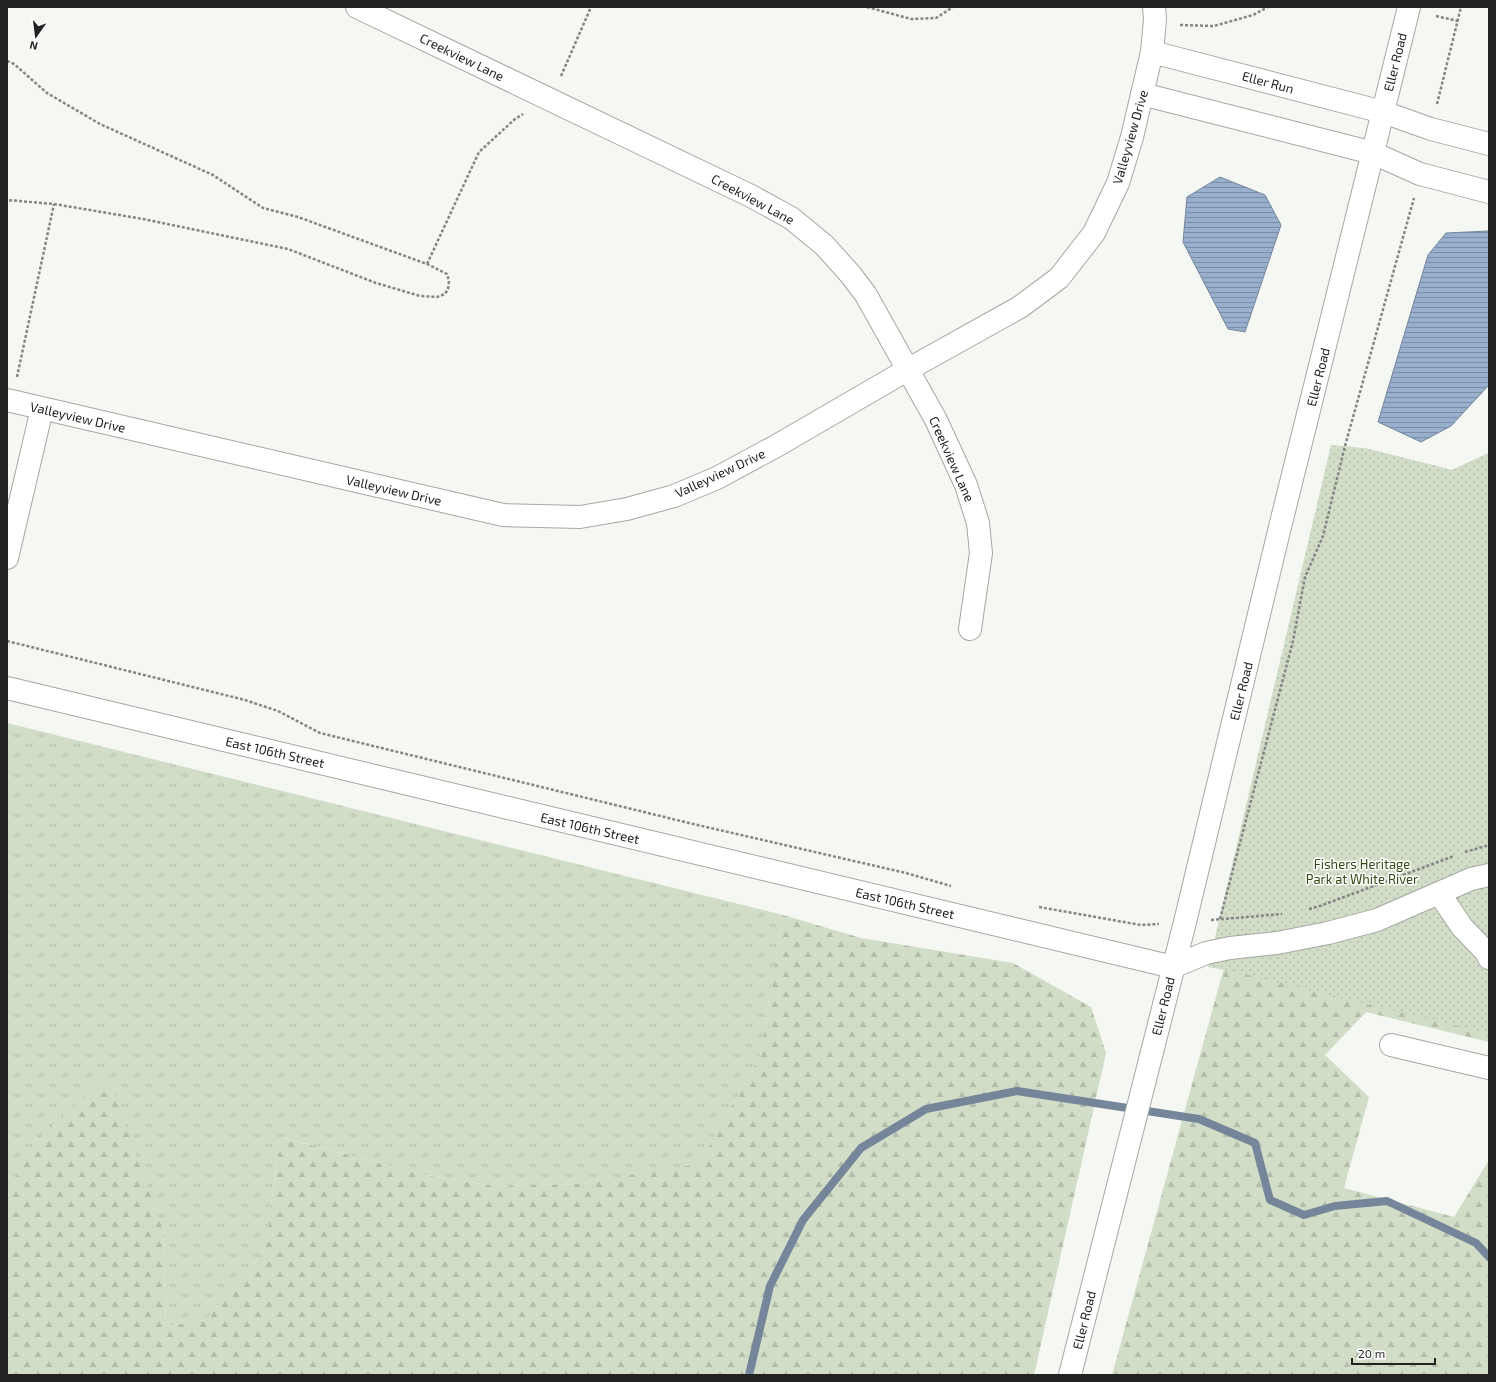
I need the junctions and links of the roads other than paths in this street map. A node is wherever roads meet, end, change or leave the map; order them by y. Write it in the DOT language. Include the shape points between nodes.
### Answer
graph roads {
  1 [pos="357,7"];
  2 [pos="1409,7"];
  3 [pos="1155,13"];
  4 [pos="1152,52"];
  5 [pos="1142,94"];
  6 [pos="1383,112"];
  7 [pos="1489,144"];
  8 [pos="1373,152"];
  9 [pos="1489,192"];
  10 [pos="907,370"];
  11 [pos="10,401"];
  12 [pos="42,409"];
  13 [pos="7,558"];
  14 [pos="970,629"];
  15 [pos="7,688"];
  16 [pos="1489,875"];
  17 [pos="1439,893"];
  18 [pos="1489,958"];
  19 [pos="1173,967"];
  20 [pos="1392,1045"];
  21 [pos="1489,1068"];
  22 [pos="1070,1375"];
  1 -- 10 [label="street, Creekview Lane" via="792,218 824,245 851,274 866,295"];
  2 -- 6 [label="street, Eller Road"];
  3 -- 4 [label="street, Valleyview Drive"];
  4 -- 5 [label="street, Valleyview Drive"];
  4 -- 6 [label="street, Eller Run"];
  5 -- 8 [label="street"];
  5 -- 10 [label="street, Valleyview Drive" via="1118,183 1094,233 1059,278 1020,307"];
  6 -- 7 [label="street, Eller Run" via="1431,129"];
  6 -- 8 [label="street, Eller Road"];
  8 -- 9 [label="street" via="1420,174"];
  8 -- 19 [label="street, Eller Road"];
  10 -- 12 [label="street, Valleyview Drive" via="717,478 667,498 627,509 580,516 503,515"];
  10 -- 14 [label="street, Creekview Lane" via="936,420 966,485 978,523 981,553"];
  11 -- 12 [label="street, Valleyview Drive"];
  12 -- 13 [label="street"];
  15 -- 19 [label="street, East 106th Street"];
  16 -- 17 [label="street" via="1471,879"];
  17 -- 18 [label="street" via="1462,927"];
  17 -- 19 [label="street" via="1370,922 1321,935 1206,953"];
  19 -- 22 [label="street, Eller Road"];
  20 -- 21 [label="street"];
}
